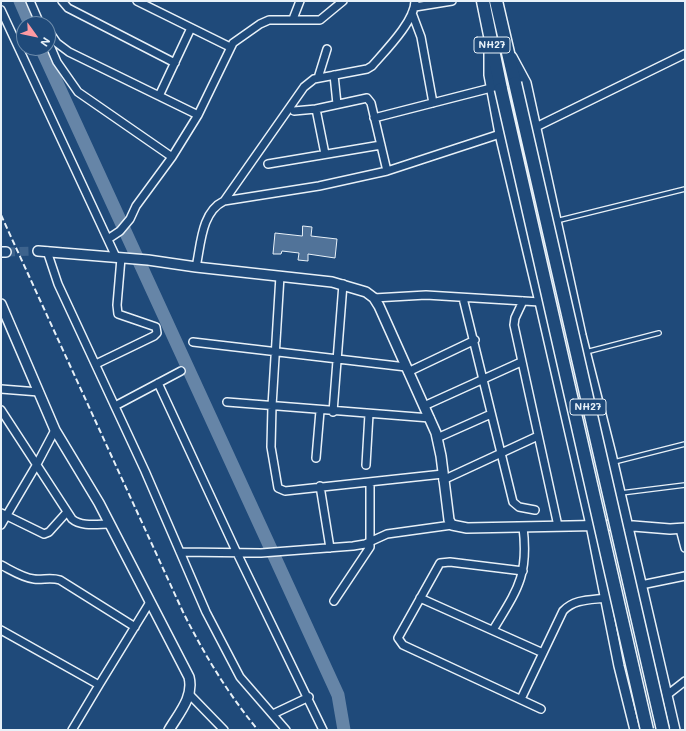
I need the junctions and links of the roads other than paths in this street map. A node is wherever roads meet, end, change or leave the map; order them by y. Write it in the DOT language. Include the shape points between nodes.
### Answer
graph roads {
  1 [pos="30,1"];
  2 [pos="62,1"];
  3 [pos="137,1"];
  4 [pos="300,1"];
  5 [pos="343,1"];
  6 [pos="452,1"];
  7 [pos="483,1"];
  8 [pos="496,1"];
  9 [pos="414,7"];
  10 [pos="1,10"];
  11 [pos="37,16"];
  12 [pos="293,19"];
  13 [pos="191,28"];
  14 [pos="56,42"];
  15 [pos="506,45"];
  16 [pos="230,47"];
  17 [pos="328,49"];
  18 [pos="685,54"];
  19 [pos="54,56"];
  20 [pos="175,63"];
  21 [pos="334,75"];
  22 [pos="318,78"];
  23 [pos="496,88"];
  24 [pos="159,96"];
  25 [pos="433,103"];
  26 [pos="337,104"];
  27 [pos="316,109"];
  28 [pos="294,111"];
  29 [pos="198,115"];
  30 [pos="374,118"];
  31 [pos="536,127"];
  32 [pos="500,134"];
  33 [pos="381,145"];
  34 [pos="325,154"];
  35 [pos="172,157"];
  36 [pos="268,164"];
  37 [pos="387,171"];
  38 [pos="685,189"];
  39 [pos="224,201"];
  40 [pos="556,221"];
  41 [pos="108,239"];
  42 [pos="42,251"];
  43 [pos="122,258"];
  44 [pos="196,267"];
  45 [pos="280,276"];
  46 [pos="343,284"];
  47 [pos="374,298"];
  48 [pos="463,298"];
  49 [pos="523,301"];
  50 [pos="540,302"];
  51 [pos="1,304"];
  52 [pos="659,333"];
  53 [pos="475,340"];
  54 [pos="193,342"];
  55 [pos="276,351"];
  56 [pos="586,352"];
  57 [pos="337,358"];
  58 [pos="521,362"];
  59 [pos="96,364"];
  60 [pos="407,370"];
  61 [pos="181,371"];
  62 [pos="483,378"];
  63 [pos="158,383"];
  64 [pos="3,389"];
  65 [pos="39,392"];
  66 [pos="1,396"];
  67 [pos="227,402"];
  68 [pos="115,406"];
  69 [pos="272,406"];
  70 [pos="424,406"];
  71 [pos="1,410"];
  72 [pos="320,411"];
  73 [pos="333,412"];
  74 [pos="369,414"];
  75 [pos="491,414"];
  76 [pos="430,418"];
  77 [pos="55,430"];
  78 [pos="538,436"];
  79 [pos="437,438"];
  80 [pos="685,444"];
  81 [pos="500,453"];
  82 [pos="316,458"];
  83 [pos="613,463"];
  84 [pos="37,464"];
  85 [pos="366,465"];
  86 [pos="443,477"];
  87 [pos="370,482"];
  88 [pos="685,485"];
  89 [pos="320,486"];
  90 [pos="620,493"];
  91 [pos="535,510"];
  92 [pos="67,512"];
  93 [pos="4,515"];
  94 [pos="110,524"];
  95 [pos="1,525"];
  96 [pos="452,525"];
  97 [pos="590,525"];
  98 [pos="558,526"];
  99 [pos="628,526"];
  100 [pos="523,527"];
  101 [pos="682,528"];
  102 [pos="371,541"];
  103 [pos="330,548"];
  104 [pos="685,548"];
  105 [pos="180,552"];
  106 [pos="237,553"];
  107 [pos="1,565"];
  108 [pos="523,572"];
  109 [pos="685,576"];
  110 [pos="641,585"];
  111 [pos="420,598"];
  112 [pos="606,598"];
  113 [pos="334,601"];
  114 [pos="150,602"];
  115 [pos="135,627"];
  116 [pos="1,630"];
  117 [pos="493,630"];
  118 [pos="543,653"];
  119 [pos="685,681"];
  120 [pos="99,685"];
  121 [pos="190,695"];
  122 [pos="667,695"];
  123 [pos="309,697"];
  124 [pos="521,699"];
  125 [pos="541,709"];
  126 [pos="273,714"];
  127 [pos="72,730"];
  128 [pos="169,730"];
  129 [pos="224,730"];
  130 [pos="286,730"];
  131 [pos="323,730"];
  132 [pos="635,730"];
  133 [pos="647,730"];
  134 [pos="663,730"];
  135 [pos="675,730"];
  1 -- 11 [label="street"];
  2 -- 20 [label="street" via="68,8"];
  3 -- 13 [label="street"];
  4 -- 12 [label="street"];
  5 -- 12 [label="street" via="320,20"];
  6 -- 9 [label="street"];
  7 -- 23 [label="highway, NH27" via="490,32"];
  8 -- 15 [label="highway, NH27"];
  9 -- 21 [label="street" via="399,33 372,66"];
  9 -- 25 [label="street"];
  10 -- 41 [label="street"];
  12 -- 16 [label="street" via="264,21 238,38"];
  13 -- 16 [label="street"];
  13 -- 20 [label="street"];
  14 -- 24 [label="street" via="72,54"];
  15 -- 31 [label="street" via="526,83"];
  15 -- 134 [label="highway, NH27, bridge"];
  16 -- 29 [label="street"];
  17 -- 22 [label="street"];
  18 -- 31 [label="street"];
  19 -- 35 [label="street" via="78,92"];
  20 -- 24 [label="street"];
  21 -- 22 [label="street"];
  21 -- 26 [label="street"];
  22 -- 39 [label="street" via="304,87"];
  23 -- 25 [label="street"];
  23 -- 32 [label="street"];
  23 -- 133 [label="highway, NH27, bridge"];
  24 -- 29 [label="street"];
  25 -- 30 [label="street"];
  26 -- 27 [label="street"];
  26 -- 30 [label="street" via="368,98"];
  27 -- 28 [label="street"];
  27 -- 34 [label="street"];
  29 -- 35 [label="street"];
  30 -- 33 [label="street"];
  31 -- 40 [label="street"];
  32 -- 37 [label="street"];
  32 -- 50 [label="street"];
  33 -- 34 [label="street"];
  33 -- 37 [label="street"];
  34 -- 36 [label="street"];
  35 -- 41 [label="street" via="136,206 130,219 120,231"];
  37 -- 39 [label="street" via="319,186"];
  38 -- 40 [label="lane"];
  39 -- 44 [label="street" via="217,204 209,213"];
  40 -- 56 [label="street"];
  41 -- 43 [label="street"];
  42 -- 43 [label="street"];
  42 -- 59 [label="street"];
  43 -- 44 [label="street"];
  43 -- 59 [label="street" via="118,314 156,326 157,334"];
  44 -- 45 [label="street"];
  45 -- 46 [label="street"];
  45 -- 55 [label="street"];
  46 -- 47 [label="street" via="366,292"];
  46 -- 57 [label="street"];
  47 -- 48 [label="street" via="426,295"];
  47 -- 60 [label="street"];
  48 -- 49 [label="street"];
  48 -- 53 [label="street"];
  49 -- 50 [label="street"];
  49 -- 58 [label="street" via="514,325"];
  50 -- 97 [label="street"];
  51 -- 65 [label="street"];
  52 -- 56 [label="lane"];
  53 -- 60 [label="street"];
  53 -- 62 [label="street"];
  54 -- 55 [label="street"];
  55 -- 57 [label="street"];
  55 -- 69 [label="street"];
  56 -- 83 [label="street"];
  57 -- 60 [label="street"];
  57 -- 73 [label="street"];
  58 -- 62 [label="street"];
  58 -- 78 [label="street"];
  59 -- 68 [label="street"];
  60 -- 70 [label="street"];
  61 -- 63 [label="street"];
  62 -- 70 [label="street"];
  62 -- 75 [label="street"];
  63 -- 68 [label="street"];
  63 -- 106 [label="street"];
  64 -- 65 [label="street"];
  64 -- 66 [label="street"];
  65 -- 77 [label="street"];
  67 -- 69 [label="street"];
  68 -- 105 [label="street"];
  69 -- 72 [label="street"];
  69 -- 89 [label="street" via="272,458 278,488 285,491"];
  70 -- 76 [label="street"];
  71 -- 84 [label="street"];
  72 -- 73 [label="street"];
  72 -- 82 [label="street"];
  73 -- 74 [label="street"];
  74 -- 76 [label="street"];
  74 -- 85 [label="street"];
  75 -- 79 [label="street"];
  75 -- 81 [label="street"];
  76 -- 79 [label="street"];
  77 -- 84 [label="street"];
  77 -- 94 [label="street"];
  78 -- 81 [label="street"];
  78 -- 98 [label="street"];
  79 -- 86 [label="street"];
  80 -- 83 [label="lane"];
  81 -- 86 [label="street"];
  81 -- 91 [label="street" via="514,504"];
  83 -- 90 [label="street"];
  84 -- 92 [label="street"];
  84 -- 93 [label="street"];
  86 -- 87 [label="street"];
  86 -- 96 [label="street" via="449,520"];
  87 -- 89 [label="street"];
  87 -- 102 [label="street"];
  88 -- 90 [label="lane"];
  89 -- 103 [label="street"];
  90 -- 99 [label="street"];
  92 -- 93 [label="street" via="49,532 44,534"];
  92 -- 94 [label="street" via="76,523"];
  93 -- 95 [label="street"];
  94 -- 114 [label="street"];
  96 -- 100 [label="street" via="467,528"];
  96 -- 102 [label="street" via="387,534"];
  97 -- 98 [label="street"];
  97 -- 99 [label="street"];
  97 -- 112 [label="street"];
  98 -- 100 [label="street"];
  99 -- 101 [label="street"];
  99 -- 110 [label="street"];
  100 -- 108 [label="street"];
  101 -- 104 [label="street"];
  102 -- 103 [label="street" via="360,546"];
  102 -- 113 [label="street" via="368,551"];
  103 -- 106 [label="street"];
  105 -- 106 [label="street"];
  105 -- 126 [label="street" via="203,606 236,670"];
  106 -- 123 [label="street"];
  107 -- 115 [label="street" via="26,578 60,580"];
  108 -- 111 [label="street" via="443,562 437,567"];
  108 -- 117 [label="street" via="516,591"];
  109 -- 110 [label="street"];
  110 -- 122 [label="street"];
  111 -- 117 [label="street"];
  111 -- 124 [label="street" via="398,638 399,642"];
  112 -- 118 [label="street" via="569,604"];
  112 -- 132 [label="street"];
  114 -- 115 [label="street"];
  114 -- 121 [label="street" via="189,677"];
  115 -- 120 [label="street"];
  116 -- 120 [label="street"];
  117 -- 118 [label="street"];
  118 -- 124 [label="street"];
  119 -- 122 [label="street"];
  120 -- 127 [label="street"];
  121 -- 128 [label="street"];
  121 -- 129 [label="street"];
  122 -- 135 [label="street"];
  123 -- 126 [label="street"];
  123 -- 131 [label="street"];
  124 -- 125 [label="street"];
  126 -- 130 [label="street"];
}
